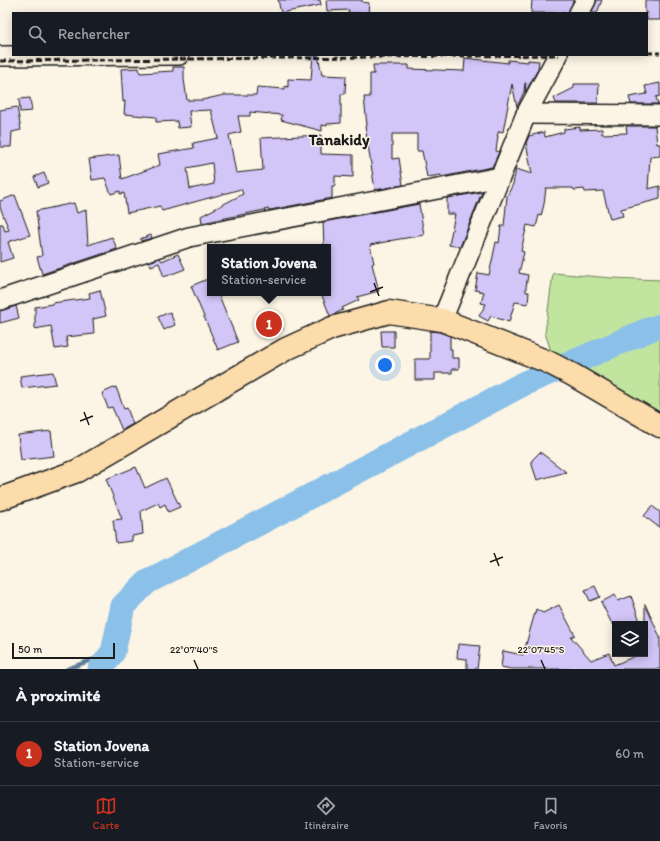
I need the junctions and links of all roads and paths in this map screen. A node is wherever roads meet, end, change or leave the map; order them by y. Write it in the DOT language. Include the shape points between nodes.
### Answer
graph roads {
  1 [pos="586,0"];
  2 [pos="580,12"];
  3 [pos="0,56"];
  4 [pos="12,56"];
  5 [pos="557,56"];
  6 [pos="526,114"];
  7 [pos="660,115"];
  8 [pos="500,177"];
  9 [pos="0,300"];
  10 [pos="442,320"];
  11 [pos="660,426"];
  12 [pos="0,499"];
  1 -- 2 [label="street"];
  3 -- 4 [label="street"];
  5 -- 6 [label="street"];
  6 -- 7 [label="street"];
  6 -- 8 [label="street"];
  8 -- 9 [label="street" via="189,237"];
  8 -- 10 [label="street"];
  10 -- 11 [label="main road" via="548,362"];
  10 -- 12 [label="main road" via="389,312 332,328 286,349 77,471"];
}
